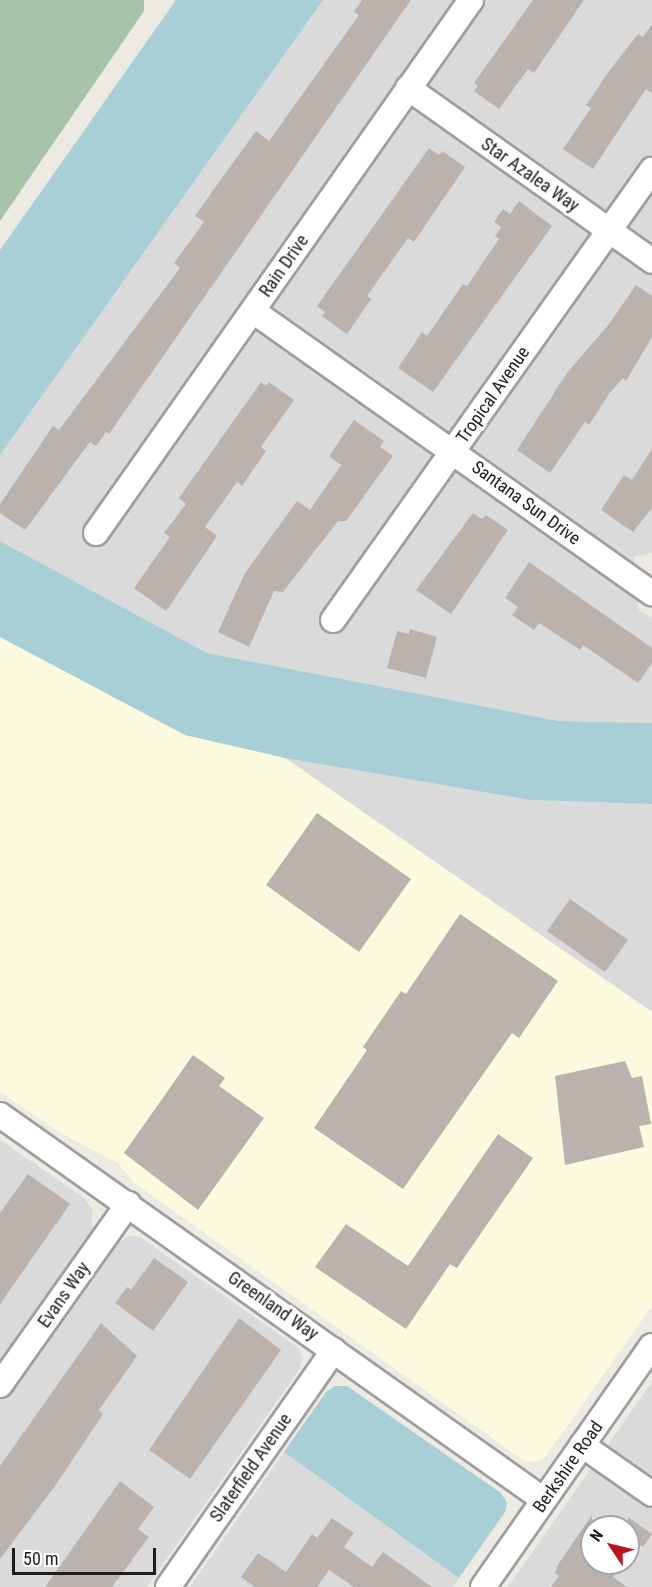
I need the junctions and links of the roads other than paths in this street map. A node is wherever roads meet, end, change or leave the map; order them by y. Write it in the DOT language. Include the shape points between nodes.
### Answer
graph roads {
  1 [pos="471,0"];
  2 [pos="408,88"];
  3 [pos="652,170"];
  4 [pos="609,231"];
  5 [pos="652,261"];
  6 [pos="253,311"];
  7 [pos="453,451"];
  8 [pos="96,533"];
  9 [pos="652,593"];
  10 [pos="333,620"];
  11 [pos="0,1115"];
  12 [pos="128,1204"];
  13 [pos="652,1346"];
  14 [pos="334,1350"];
  15 [pos="0,1385"];
  16 [pos="582,1445"];
  17 [pos="652,1494"];
  18 [pos="544,1500"];
  19 [pos="168,1587"];
  20 [pos="483,1587"];
  1 -- 2 [label="street, Rain Drive"];
  2 -- 4 [label="street, Star Azalea Way"];
  2 -- 6 [label="street, Rain Drive"];
  3 -- 4 [label="street, Tropical Avenue"];
  4 -- 5 [label="street, Star Azalea Way"];
  4 -- 7 [label="street, Tropical Avenue"];
  6 -- 7 [label="street, Santana Sun Drive"];
  6 -- 8 [label="street, Rain Drive"];
  7 -- 9 [label="street, Santana Sun Drive"];
  7 -- 10 [label="street, Tropical Avenue"];
  11 -- 12 [label="street, Greenland Way"];
  12 -- 14 [label="street, Greenland Way"];
  12 -- 15 [label="street, Evans Way"];
  13 -- 16 [label="street, Berkshire Road"];
  14 -- 18 [label="street, Greenland Way"];
  14 -- 19 [label="street, Slaterfield Avenue"];
  16 -- 17 [label="street"];
  16 -- 18 [label="street, Berkshire Road"];
  18 -- 20 [label="street, Berkshire Road"];
}
